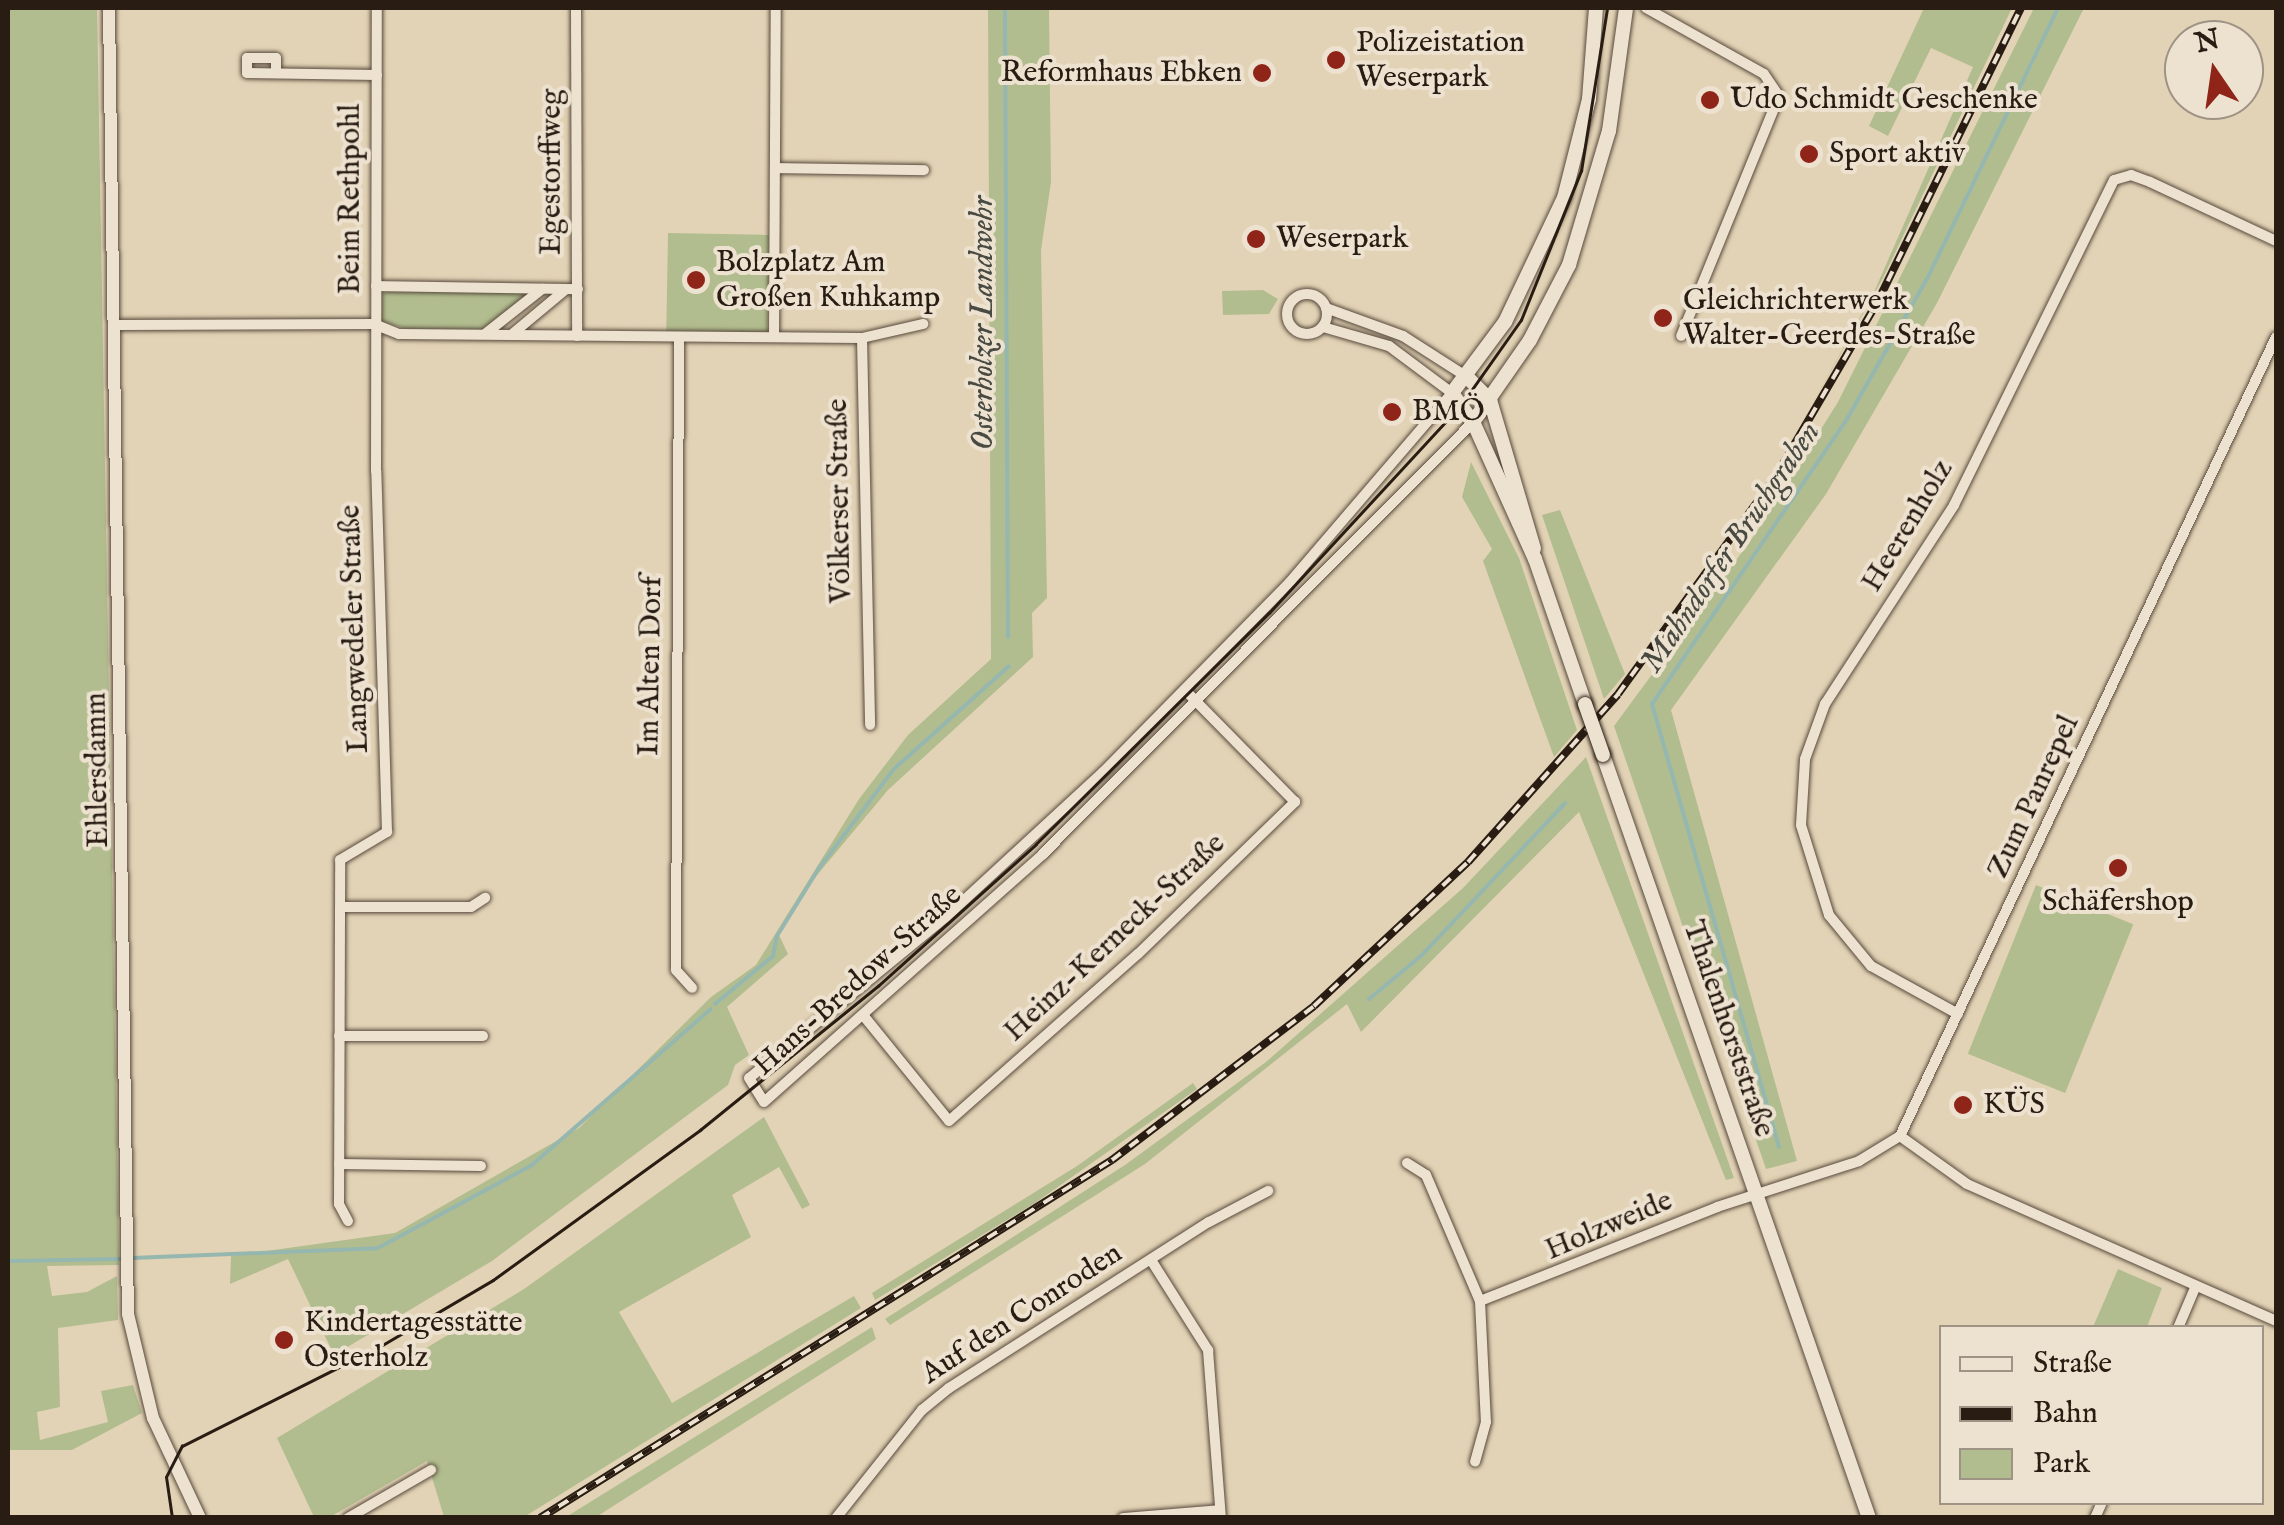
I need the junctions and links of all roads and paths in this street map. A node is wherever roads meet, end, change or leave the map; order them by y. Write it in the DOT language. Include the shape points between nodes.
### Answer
graph roads {
  1 [pos="109,8"];
  2 [pos="377,8"];
  3 [pos="576,8"];
  4 [pos="776,8"];
  5 [pos="1596,8"];
  6 [pos="1626,8"];
  7 [pos="1646,8"];
  8 [pos="276,73"];
  9 [pos="376,75"];
  10 [pos="775,168"];
  11 [pos="924,170"];
  12 [pos="2276,241"];
  13 [pos="376,286"];
  14 [pos="542,288"];
  15 [pos="572,289"];
  16 [pos="1326,308"];
  17 [pos="374,324"];
  18 [pos="923,324"];
  19 [pos="117,325"];
  20 [pos="1323,327"];
  21 [pos="484,334"];
  22 [pos="511,335"];
  23 [pos="577,336"];
  24 [pos="1681,336"];
  25 [pos="2276,337"];
  26 [pos="679,338"];
  27 [pos="774,338"];
  28 [pos="862,338"];
  29 [pos="1468,377"];
  30 [pos="1452,394"];
  31 [pos="1490,400"];
  32 [pos="1473,422"];
  33 [pos="1536,559"];
  34 [pos="1185,690"];
  35 [pos="1199,704"];
  36 [pos="870,725"];
  37 [pos="485,898"];
  38 [pos="340,907"];
  39 [pos="692,988"];
  40 [pos="1958,1014"];
  41 [pos="864,1015"];
  42 [pos="339,1036"];
  43 [pos="483,1036"];
  44 [pos="1900,1136"];
  45 [pos="1407,1163"];
  46 [pos="339,1164"];
  47 [pos="481,1166"];
  48 [pos="1268,1191"];
  49 [pos="1757,1193"];
  50 [pos="348,1221"];
  51 [pos="1151,1260"];
  52 [pos="2195,1288"];
  53 [pos="1480,1301"];
  54 [pos="2276,1321"];
  55 [pos="2179,1325"];
  56 [pos="1474,1462"];
  57 [pos="431,1470"];
  58 [pos="1220,1514"];
  59 [pos="200,1518"];
  60 [pos="348,1518"];
  61 [pos="836,1518"];
  62 [pos="1124,1518"];
  63 [pos="1869,1518"];
  1 -- 19 [label="street, Ehlersdamm"];
  2 -- 9 [label="street, Beim Rethpohl"];
  3 -- 15 [label="street, Egestorffweg"];
  4 -- 10 [label="street"];
  5 -- 29 [label="main road, Hans-Bredow-Straße" via="1589,99 1564,198 1529,278"];
  6 -- 31 [label="main road, Hans-Bredow-Straße" via="1609,131 1579,236 1557,293"];
  7 -- 24 [label="street" via="1764,74 1779,96"];
  8 -- 9 [label="street, Beim Rethpohl"];
  9 -- 13 [label="street, Beim Rethpohl"];
  10 -- 11 [label="street"];
  10 -- 27 [label="street"];
  12 -- 40 [label="street, Heerenholz" via="2150,182 2131,175 2114,180 1954,505 1825,704 1806,759 1802,825 1829,915 1870,966"];
  13 -- 14 [label="street"];
  13 -- 17 [label="street, Beim Rethpohl"];
  14 -- 15 [label="street"];
  14 -- 21 [label="street"];
  15 -- 22 [label="street"];
  15 -- 23 [label="street, Egestorffweg"];
  16 -- 20 [label="street"];
  16 -- 20 [label="street" via="1309,294 1296,298 1288,312 1301,334"];
  16 -- 29 [label="street" via="1404,336"];
  17 -- 19 [label="street"];
  17 -- 21 [label="street" via="399,334"];
  17 -- 38 [label="street, Langwedeler Straße" via="386,832 340,860"];
  18 -- 28 [label="street"];
  19 -- 59 [label="street, Ehlersdamm" via="128,1314 152,1414"];
  20 -- 30 [label="street" via="1389,346"];
  21 -- 22 [label="street"];
  22 -- 23 [label="street"];
  23 -- 26 [label="street"];
  25 -- 40 [label="street, Zum Panrepel"];
  26 -- 27 [label="street"];
  26 -- 39 [label="street, Im Alten Dorf" via="676,970"];
  27 -- 28 [label="street"];
  28 -- 36 [label="street, Völkerser Straße"];
  29 -- 30 [label="main road, Hans-Bredow-Straße"];
  29 -- 31 [label="main road"];
  30 -- 32 [label="main road, Thalenhorststraße"];
  30 -- 34 [label="street, Hans-Bredow-Straße" via="1327,542"];
  31 -- 32 [label="main road, Hans-Bredow-Straße"];
  31 -- 33 [label="main road, Thalenhorststraße"];
  32 -- 33 [label="main road, Thalenhorststraße"];
  32 -- 35 [label="street, Hans-Bredow-Straße"];
  33 -- 49 [label="main road, Thalenhorststraße, bridge"];
  34 -- 35 [label="street, Heinz-Kerneck-Straße"];
  34 -- 41 [label="street, Hans-Bredow-Straße" via="946,917 750,1078 764,1102"];
  35 -- 41 [label="street, Hans-Bredow-Straße"];
  35 -- 41 [label="street, Heinz-Kerneck-Straße" via="1295,802 1138,954 950,1121"];
  37 -- 38 [label="street" via="471,908"];
  38 -- 42 [label="street, Langwedeler Straße"];
  40 -- 44 [label="street, Zum Panrepel"];
  42 -- 43 [label="street"];
  42 -- 46 [label="street, Langwedeler Straße"];
  44 -- 49 [label="street" via="1859,1160"];
  44 -- 52 [label="street" via="1966,1184"];
  45 -- 53 [label="street" via="1426,1174"];
  46 -- 47 [label="street"];
  46 -- 50 [label="street, Langwedeler Straße" via="339,1204"];
  48 -- 51 [label="street, Auf den Conroden"];
  49 -- 53 [label="street, Holzweide"];
  49 -- 63 [label="main road, Thalenhorststraße"];
  51 -- 58 [label="street" via="1208,1350"];
  51 -- 61 [label="street, Auf den Conroden" via="922,1410"];
  52 -- 54 [label="street"];
  52 -- 55 [label="street"];
  53 -- 56 [label="street" via="1486,1422"];
  57 -- 60 [label="street"];
  58 -- 62 [label="street"];
}
